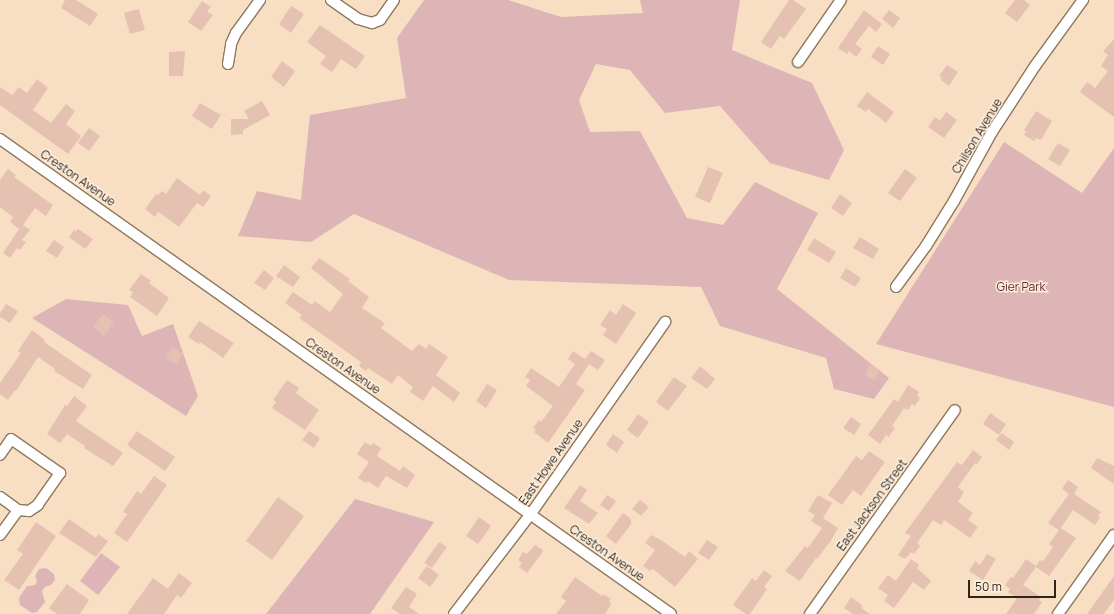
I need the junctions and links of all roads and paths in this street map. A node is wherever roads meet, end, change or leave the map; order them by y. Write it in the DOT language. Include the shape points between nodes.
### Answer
graph roads {
  1 [pos="260,0"];
  2 [pos="331,0"];
  3 [pos="394,0"];
  4 [pos="841,0"];
  5 [pos="1083,0"];
  6 [pos="798,62"];
  7 [pos="228,64"];
  8 [pos="0,139"];
  9 [pos="896,287"];
  10 [pos="665,322"];
  11 [pos="955,410"];
  12 [pos="0,455"];
  13 [pos="0,497"];
  14 [pos="18,510"];
  15 [pos="530,515"];
  16 [pos="0,535"];
  17 [pos="1114,535"];
  18 [pos="454,614"];
  19 [pos="671,614"];
  20 [pos="810,614"];
  21 [pos="1058,614"];
  1 -- 7 [label="street" via="236,33 231,44"];
  2 -- 3 [label="street" via="364,22 372,24 380,20"];
  4 -- 6 [label="street"];
  5 -- 9 [label="street, Chilson Avenue" via="1035,66 992,132 950,207"];
  8 -- 15 [label="street, Creston Avenue"];
  10 -- 15 [label="street, East Howe Avenue"];
  11 -- 20 [label="street, East Jackson Street"];
  12 -- 14 [label="street" via="11,439 60,473 38,505 29,511"];
  13 -- 14 [label="street"];
  14 -- 16 [label="street"];
  15 -- 18 [label="street, East Howe Avenue"];
  15 -- 19 [label="street, Creston Avenue"];
  17 -- 21 [label="street"];
}
